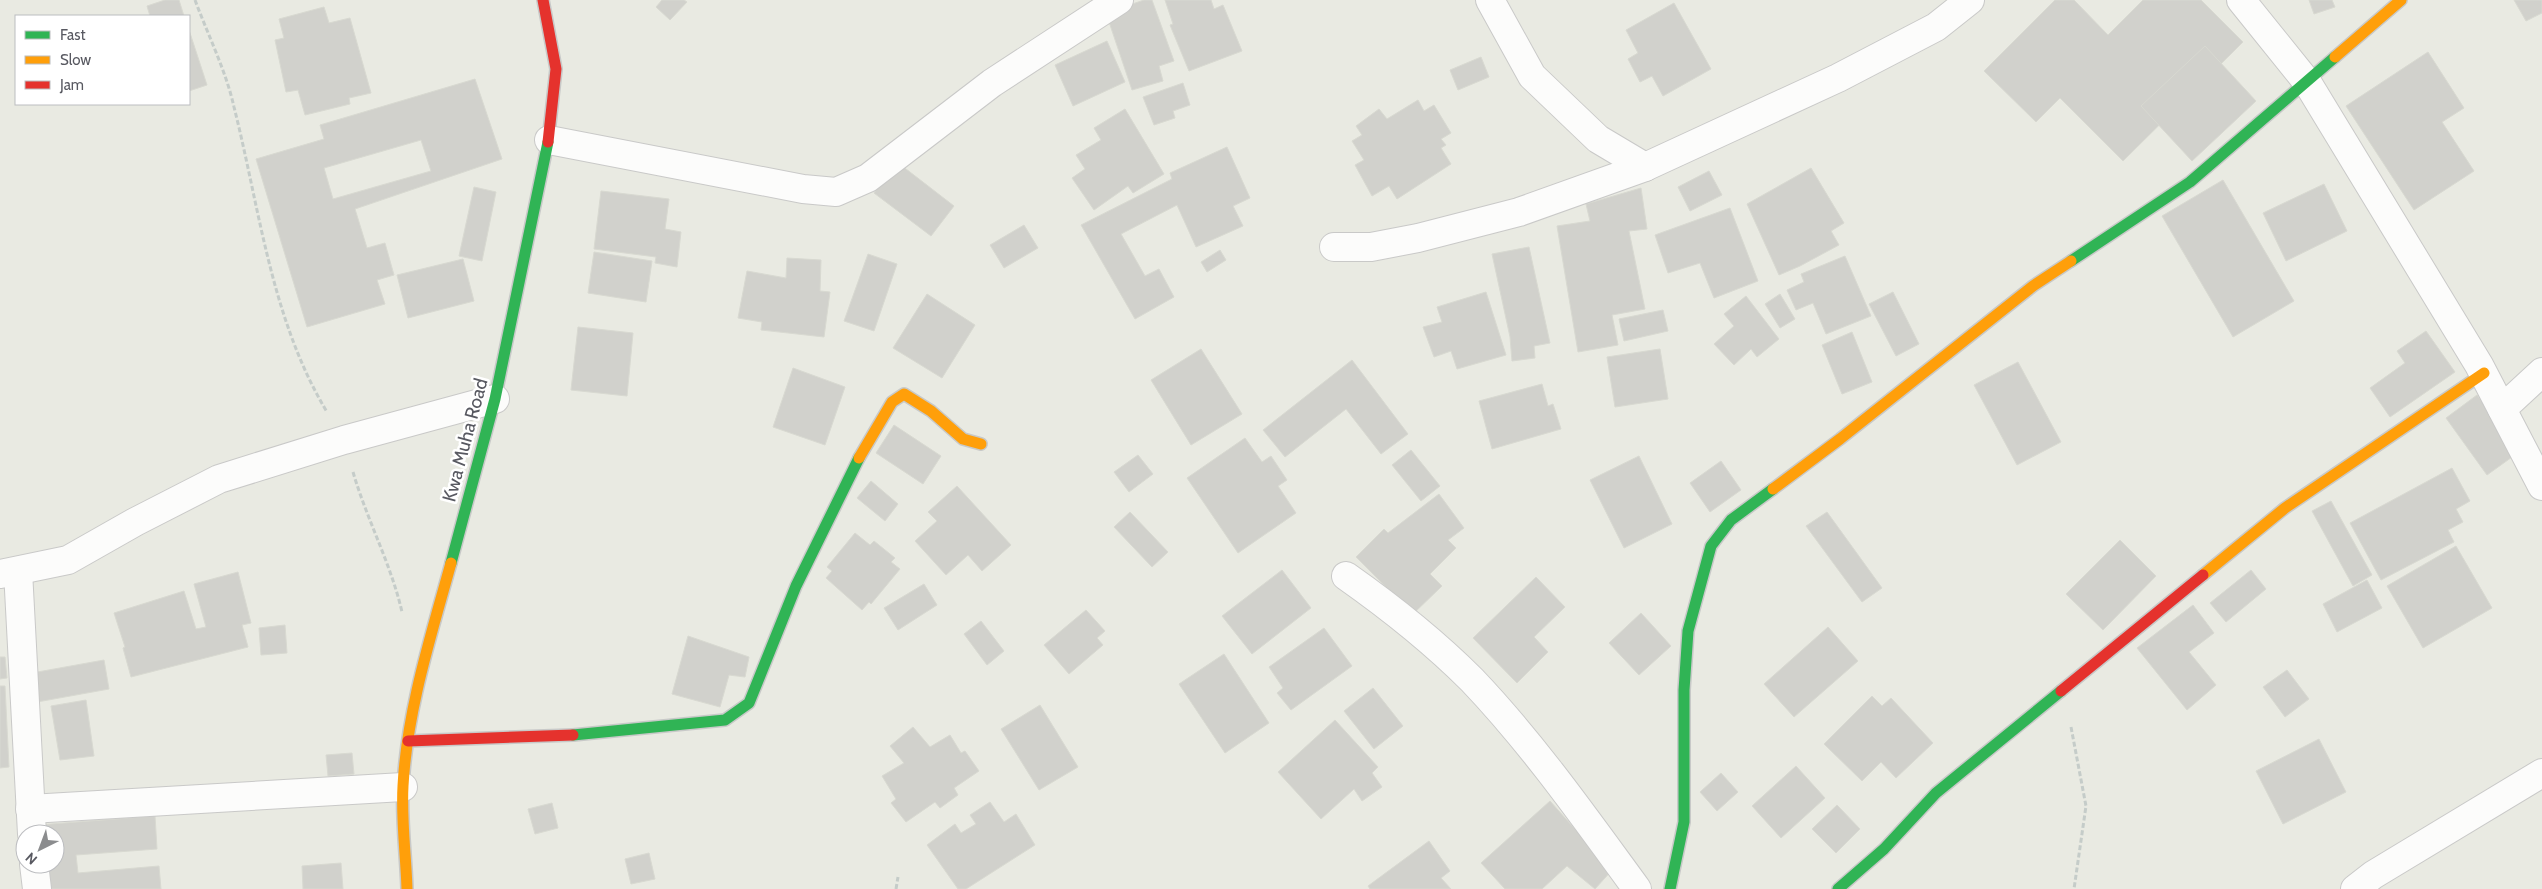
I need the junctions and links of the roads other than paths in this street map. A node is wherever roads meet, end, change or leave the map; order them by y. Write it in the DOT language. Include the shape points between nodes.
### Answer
graph roads {
  1 [pos="543,0"];
  2 [pos="1119,0"];
  3 [pos="1490,0"];
  4 [pos="1970,0"];
  5 [pos="2241,0"];
  6 [pos="2401,0"];
  7 [pos="2307,82"];
  8 [pos="549,140"];
  9 [pos="1645,167"];
  10 [pos="1334,247"];
  11 [pos="2542,372"];
  12 [pos="2484,374"];
  13 [pos="495,399"];
  14 [pos="2502,409"];
  15 [pos="981,444"];
  16 [pos="2542,486"];
  17 [pos="9,572"];
  18 [pos="1346,576"];
  19 [pos="408,741"];
  20 [pos="2542,774"];
  21 [pos="403,787"];
  22 [pos="31,822"];
  23 [pos="35,874"];
  24 [pos="36,889"];
  25 [pos="407,889"];
  26 [pos="1636,889"];
  27 [pos="1670,889"];
  28 [pos="1838,889"];
  29 [pos="2355,889"];
  1 -- 8 [label="street, Kwa Muha Road" via="556,69"];
  2 -- 8 [label="street" via="992,83 868,178 836,192 803,189"];
  3 -- 9 [label="street" via="1532,76 1598,139"];
  4 -- 9 [label="street" via="1936,27 1838,78"];
  5 -- 7 [label="street"];
  6 -- 7 [label="street"];
  7 -- 12 [label="street"];
  7 -- 27 [label="street" via="2190,182 2033,286 1840,439 1731,520 1711,546 1688,631 1684,690 1684,822"];
  8 -- 13 [label="street, Kwa Muha Road"];
  9 -- 10 [label="street" via="1519,212 1418,238 1371,247"];
  11 -- 14 [label="street"];
  12 -- 14 [label="street"];
  12 -- 28 [label="street" via="2285,508 1936,793 1884,849"];
  13 -- 17 [label="street" via="344,440 219,479 68,560"];
  13 -- 19 [label="street, Kwa Muha Road" via="418,683"];
  14 -- 16 [label="street"];
  15 -- 19 [label="street" via="963,439 931,411 904,394 892,402 869,438 818,539 749,702 725,720 585,735"];
  17 -- 22 [label="street"];
  18 -- 26 [label="street" via="1389,606 1472,680 1558,782"];
  19 -- 21 [label="street, Kwa Muha Road"];
  20 -- 29 [label="street"];
  21 -- 22 [label="street"];
  21 -- 25 [label="street, Kwa Muha Road"];
  23 -- 24 [label="street"];
}
